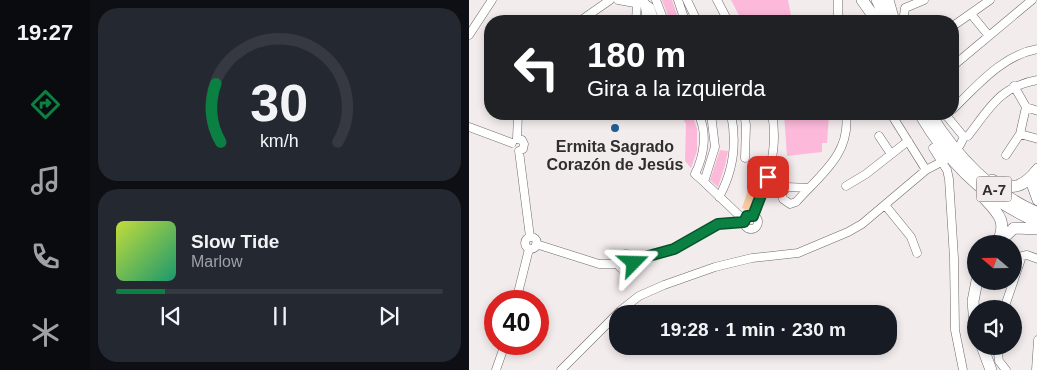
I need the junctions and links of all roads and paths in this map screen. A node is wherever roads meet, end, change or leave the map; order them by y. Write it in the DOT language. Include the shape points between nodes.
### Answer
graph roads {
  1 [pos="492,0"];
  2 [pos="610,0"];
  3 [pos="618,0"];
  4 [pos="656,0"];
  5 [pos="678,0"];
  6 [pos="687,0"];
  7 [pos="717,0"];
  8 [pos="838,0"];
  9 [pos="862,0"];
  10 [pos="868,0"];
  11 [pos="877,0"];
  12 [pos="888,0"];
  13 [pos="924,0"];
  14 [pos="990,0"];
  15 [pos="1032,0"];
  16 [pos="641,1"];
  17 [pos="971,14"];
  18 [pos="589,15"];
  19 [pos="638,15"];
  20 [pos="645,15"];
  21 [pos="653,15"];
  22 [pos="662,15"];
  23 [pos="683,15"];
  24 [pos="694,15"];
  25 [pos="725,15"];
  26 [pos="838,15"];
  27 [pos="873,15"];
  28 [pos="875,15"];
  29 [pos="884,15"];
  30 [pos="892,15"];
  31 [pos="904,15"];
  32 [pos="959,22"];
  33 [pos="469,35"];
  34 [pos="989,36"];
  35 [pos="1037,49"];
  36 [pos="959,61"];
  37 [pos="1037,80"];
  38 [pos="1014,86"];
  39 [pos="959,103"];
  40 [pos="1026,107"];
  41 [pos="1037,110"];
  42 [pos="517,120"];
  43 [pos="700,120"];
  44 [pos="712,120"];
  45 [pos="732,120"];
  46 [pos="745,120"];
  47 [pos="772,120"];
  48 [pos="846,120"];
  49 [pos="895,120"];
  50 [pos="924,120"];
  51 [pos="936,120"];
  52 [pos="949,120"];
  53 [pos="469,126"];
  54 [pos="1020,134"];
  55 [pos="879,136"];
  56 [pos="1037,139"];
  57 [pos="908,140"];
  58 [pos="515,141"];
  59 [pos="961,146"];
  60 [pos="933,148"];
  61 [pos="891,154"];
  62 [pos="1006,155"];
  63 [pos="745,158"];
  64 [pos="944,161"];
  65 [pos="926,170"];
  66 [pos="1037,170"];
  67 [pos="970,179"];
  68 [pos="704,182"];
  69 [pos="846,186"];
  70 [pos="809,188"];
  71 [pos="719,197"];
  72 [pos="1037,200"];
  73 [pos="885,205"];
  74 [pos="1037,213"];
  75 [pos="753,216"];
  76 [pos="744,221"];
  77 [pos="1037,222"];
  78 [pos="1037,229"];
  79 [pos="1000,235"];
  80 [pos="1004,235"];
  81 [pos="533,246"];
  82 [pos="917,253"];
  83 [pos="1037,259"];
  84 [pos="634,260"];
  85 [pos="617,264"];
  86 [pos="519,290"];
  87 [pos="1007,300"];
  88 [pos="1037,340"];
  89 [pos="501,355"];
  90 [pos="985,355"];
  91 [pos="998,355"];
  92 [pos="496,370"];
  93 [pos="561,370"];
  94 [pos="963,370"];
  95 [pos="991,370"];
  96 [pos="1005,370"];
  97 [pos="1037,370"];
  1 -- 33 [label="street"];
  2 -- 18 [label="street"];
  3 -- 16 [label="street" via="629,3"];
  4 -- 22 [label="street"];
  5 -- 23 [label="street"];
  6 -- 24 [label="street"];
  7 -- 25 [label="street"];
  8 -- 26 [label="street"];
  9 -- 27 [label="highway"];
  10 -- 28 [label="highway"];
  11 -- 29 [label="highway"];
  12 -- 30 [label="highway"];
  13 -- 31 [label="street" via="905,8"];
  14 -- 17 [label="street"];
  15 -- 34 [label="street"];
  16 -- 19 [label="street"];
  16 -- 20 [label="street"];
  16 -- 21 [label="street" via="650,7"];
  17 -- 32 [label="street"];
  17 -- 34 [label="street"];
  34 -- 36 [label="street"];
  35 -- 39 [label="street" via="993,70"];
  37 -- 38 [label="street"];
  38 -- 40 [label="street"];
  38 -- 59 [label="street" via="998,98"];
  40 -- 41 [label="street"];
  40 -- 54 [label="street"];
  42 -- 58 [label="street"];
  43 -- 68 [label="street" via="702,157 695,174"];
  44 -- 68 [label="street" via="715,146"];
  45 -- 71 [label="street" via="735,152"];
  46 -- 63 [label="street"];
  47 -- 75 [label="street" via="772,163"];
  48 -- 70 [label="street" via="843,146"];
  49 -- 57 [label="street"];
  50 -- 67 [label="highway, A-7"];
  51 -- 59 [label="highway, A-7"];
  52 -- 59 [label="street"];
  53 -- 58 [label="street"];
  54 -- 56 [label="street"];
  54 -- 62 [label="street"];
  55 -- 61 [label="street"];
  57 -- 61 [label="street"];
  57 -- 65 [label="street"];
  58 -- 81 [label="street" via="522,140 524,144 519,151 530,237 535,238"];
  59 -- 66 [label="highway" via="986,176 1006,187 1026,182"];
  59 -- 74 [label="highway, A-7" via="993,188"];
  60 -- 64 [label="street"];
  61 -- 69 [label="street"];
  64 -- 65 [label="street"];
  64 -- 94 [label="street" via="949,179 955,330"];
  65 -- 73 [label="street"];
  66 -- 72 [label="highway" via="1033,186"];
  67 -- 77 [label="highway, A-7" via="992,198"];
  67 -- 79 [label="highway" via="1000,218"];
  68 -- 71 [label="street"];
  71 -- 76 [label="street"];
  73 -- 82 [label="street" via="911,237"];
  73 -- 93 [label="street" via="849,232 798,253 751,258 715,267 639,296 614,316"];
  75 -- 76 [label="street" via="747,216"];
  75 -- 76 [label="street" via="757,223 753,228 747,228"];
  76 -- 84 [label="street" via="718,224 674,249"];
  78 -- 80 [label="highway" via="1014,228"];
  81 -- 85 [label="street" via="599,264"];
  81 -- 86 [label="street"];
  83 -- 87 [label="street" via="1022,256"];
  84 -- 85 [label="street" via="633,266 626,270"];
  84 -- 85 [label="street" via="629,254 624,254 618,258"];
  88 -- 97 [label="street"];
  89 -- 92 [label="street"];
  90 -- 95 [label="highway"];
  91 -- 96 [label="street"];
}
